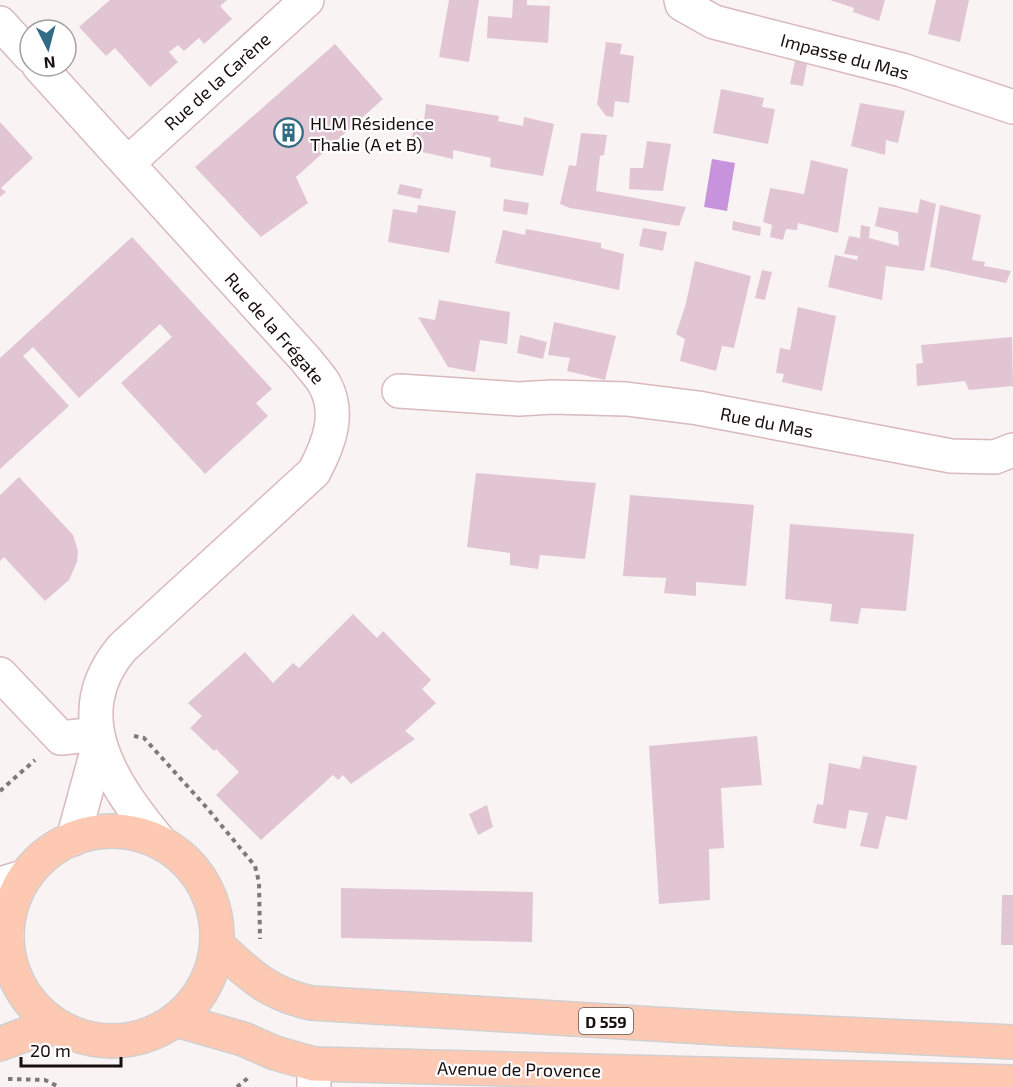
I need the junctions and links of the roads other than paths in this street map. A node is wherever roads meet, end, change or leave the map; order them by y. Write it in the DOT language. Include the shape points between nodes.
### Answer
graph roads {
  1 [pos="308,0"];
  2 [pos="681,0"];
  3 [pos="0,23"];
  4 [pos="18,43"];
  5 [pos="50,78"];
  6 [pos="1013,106"];
  7 [pos="128,163"];
  8 [pos="399,391"];
  9 [pos="1013,450"];
  10 [pos="0,674"];
  11 [pos="98,739"];
  12 [pos="73,839"];
  13 [pos="161,843"];
  14 [pos="13,880"];
  15 [pos="4,934"];
  16 [pos="218,945"];
  17 [pos="7,980"];
  18 [pos="176,1020"];
  19 [pos="61,1028"];
  20 [pos="1013,1042"];
  21 [pos="0,1044"];
  22 [pos="314,1076"];
  23 [pos="1013,1082"];
  1 -- 7 [label="street, Rue de la Carène"];
  2 -- 6 [label="street, Impasse du Mas" via="714,22 902,70"];
  3 -- 4 [label="street"];
  5 -- 7 [label="street, Rue de la Frégate"];
  7 -- 11 [label="street, Rue de la Frégate" via="324,383 331,399 332,432 314,472 110,662 97,693"];
  8 -- 9 [label="street, Rue du Mas" via="519,399 626,399 698,408 951,456 995,457"];
  10 -- 11 [label="street" via="61,738"];
  11 -- 12 [label="street, Rue de la Frégate"];
  11 -- 13 [label="street, Rue de la Frégate" via="122,792"];
  12 -- 13 [label="main road" via="117,832"];
  12 -- 14 [label="main road"];
  13 -- 16 [label="main road" via="193,869 205,886 213,905"];
  14 -- 15 [label="main road" via="13,904"];
  15 -- 17 [label="main road" via="9,954"];
  16 -- 18 [label="main road" via="205,987"];
  16 -- 20 [label="main road, D 559" via="257,981 288,998 311,1003"];
  17 -- 19 [label="main road"];
  18 -- 19 [label="main road" via="131,1039 107,1041"];
  18 -- 22 [label="main road, Avenue de Provence" via="243,1039"];
  19 -- 21 [label="main road" via="35,1031"];
  22 -- 23 [label="main road, Avenue de Provence"];
}
